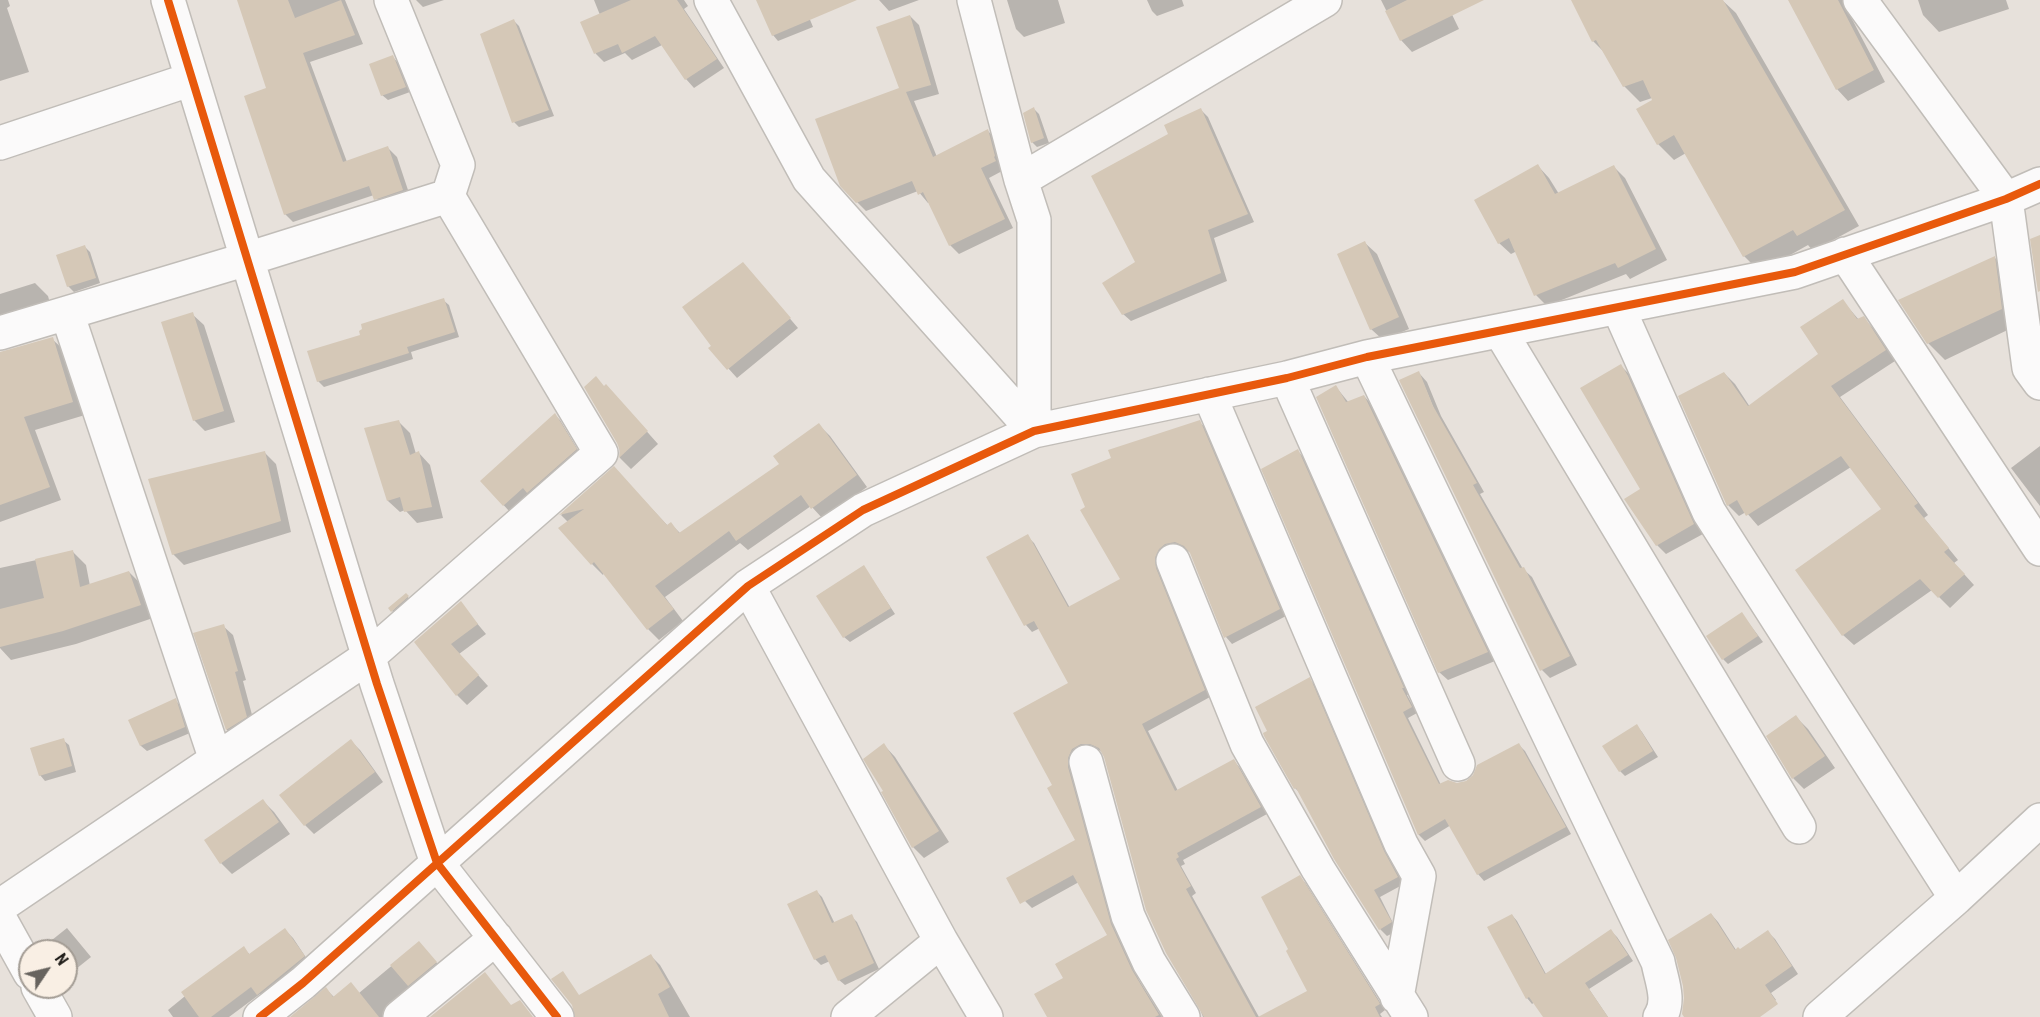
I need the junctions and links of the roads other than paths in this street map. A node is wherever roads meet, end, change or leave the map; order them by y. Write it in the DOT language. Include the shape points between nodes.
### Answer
graph roads {
  1 [pos="168,0"];
  2 [pos="391,0"];
  3 [pos="711,0"];
  4 [pos="974,0"];
  5 [pos="1325,0"];
  6 [pos="1860,0"];
  7 [pos="192,79"];
  8 [pos="0,142"];
  9 [pos="1021,180"];
  10 [pos="2040,184"];
  11 [pos="448,196"];
  12 [pos="2006,199"];
  13 [pos="1845,254"];
  14 [pos="247,259"];
  15 [pos="1618,307"];
  16 [pos="67,313"];
  17 [pos="1500,331"];
  18 [pos="0,333"];
  19 [pos="1367,357"];
  20 [pos="1287,378"];
  21 [pos="2040,382"];
  22 [pos="1209,393"];
  23 [pos="1034,431"];
  24 [pos="2040,549"];
  25 [pos="1173,561"];
  26 [pos="748,586"];
  27 [pos="368,657"];
  28 [pos="216,760"];
  29 [pos="1086,762"];
  30 [pos="1458,764"];
  31 [pos="2040,820"];
  32 [pos="1799,827"];
  33 [pos="437,863"];
  34 [pos="1956,898"];
  35 [pos="0,906"];
  36 [pos="0,919"];
  37 [pos="496,938"];
  38 [pos="942,940"];
  39 [pos="18,951"];
  40 [pos="45,999"];
  41 [pos="1404,1007"];
  42 [pos="55,1017"];
  43 [pos="260,1017"];
  44 [pos="400,1017"];
  45 [pos="557,1017"];
  46 [pos="848,1017"];
  47 [pos="986,1017"];
  48 [pos="1183,1017"];
  49 [pos="1660,1017"];
  50 [pos="1820,1017"];
  1 -- 7 [label="street"];
  2 -- 11 [label="street" via="458,165"];
  3 -- 23 [label="street" via="809,179"];
  4 -- 9 [label="street"];
  5 -- 9 [label="street"];
  6 -- 12 [label="street"];
  7 -- 8 [label="street"];
  7 -- 14 [label="street"];
  9 -- 23 [label="street" via="1034,220"];
  10 -- 12 [label="street"];
  11 -- 14 [label="street"];
  11 -- 27 [label="street" via="602,453"];
  12 -- 13 [label="street"];
  12 -- 21 [label="street" via="2029,368"];
  13 -- 15 [label="street" via="1795,272"];
  13 -- 24 [label="street"];
  14 -- 16 [label="street"];
  14 -- 27 [label="street"];
  15 -- 17 [label="street"];
  15 -- 34 [label="street" via="1709,512"];
  16 -- 18 [label="street"];
  16 -- 28 [label="street"];
  17 -- 19 [label="street"];
  17 -- 32 [label="street"];
  19 -- 20 [label="street"];
  19 -- 49 [label="street" via="1658,962 1666,1000"];
  20 -- 22 [label="street"];
  20 -- 30 [label="street"];
  22 -- 23 [label="street"];
  22 -- 41 [label="street" via="1401,844 1419,876"];
  23 -- 26 [label="street" via="863,510"];
  25 -- 41 [label="street" via="1247,744 1318,869"];
  26 -- 33 [label="street"];
  26 -- 38 [label="street"];
  27 -- 28 [label="street"];
  27 -- 33 [label="street"];
  28 -- 35 [label="street"];
  29 -- 48 [label="street" via="1128,916 1149,962"];
  31 -- 34 [label="street"];
  33 -- 37 [label="street"];
  33 -- 43 [label="street"];
  34 -- 50 [label="street"];
  36 -- 39 [label="street"];
  37 -- 44 [label="street"];
  37 -- 45 [label="street"];
  38 -- 46 [label="street"];
  38 -- 47 [label="street"];
  40 -- 42 [label="street"];
}
